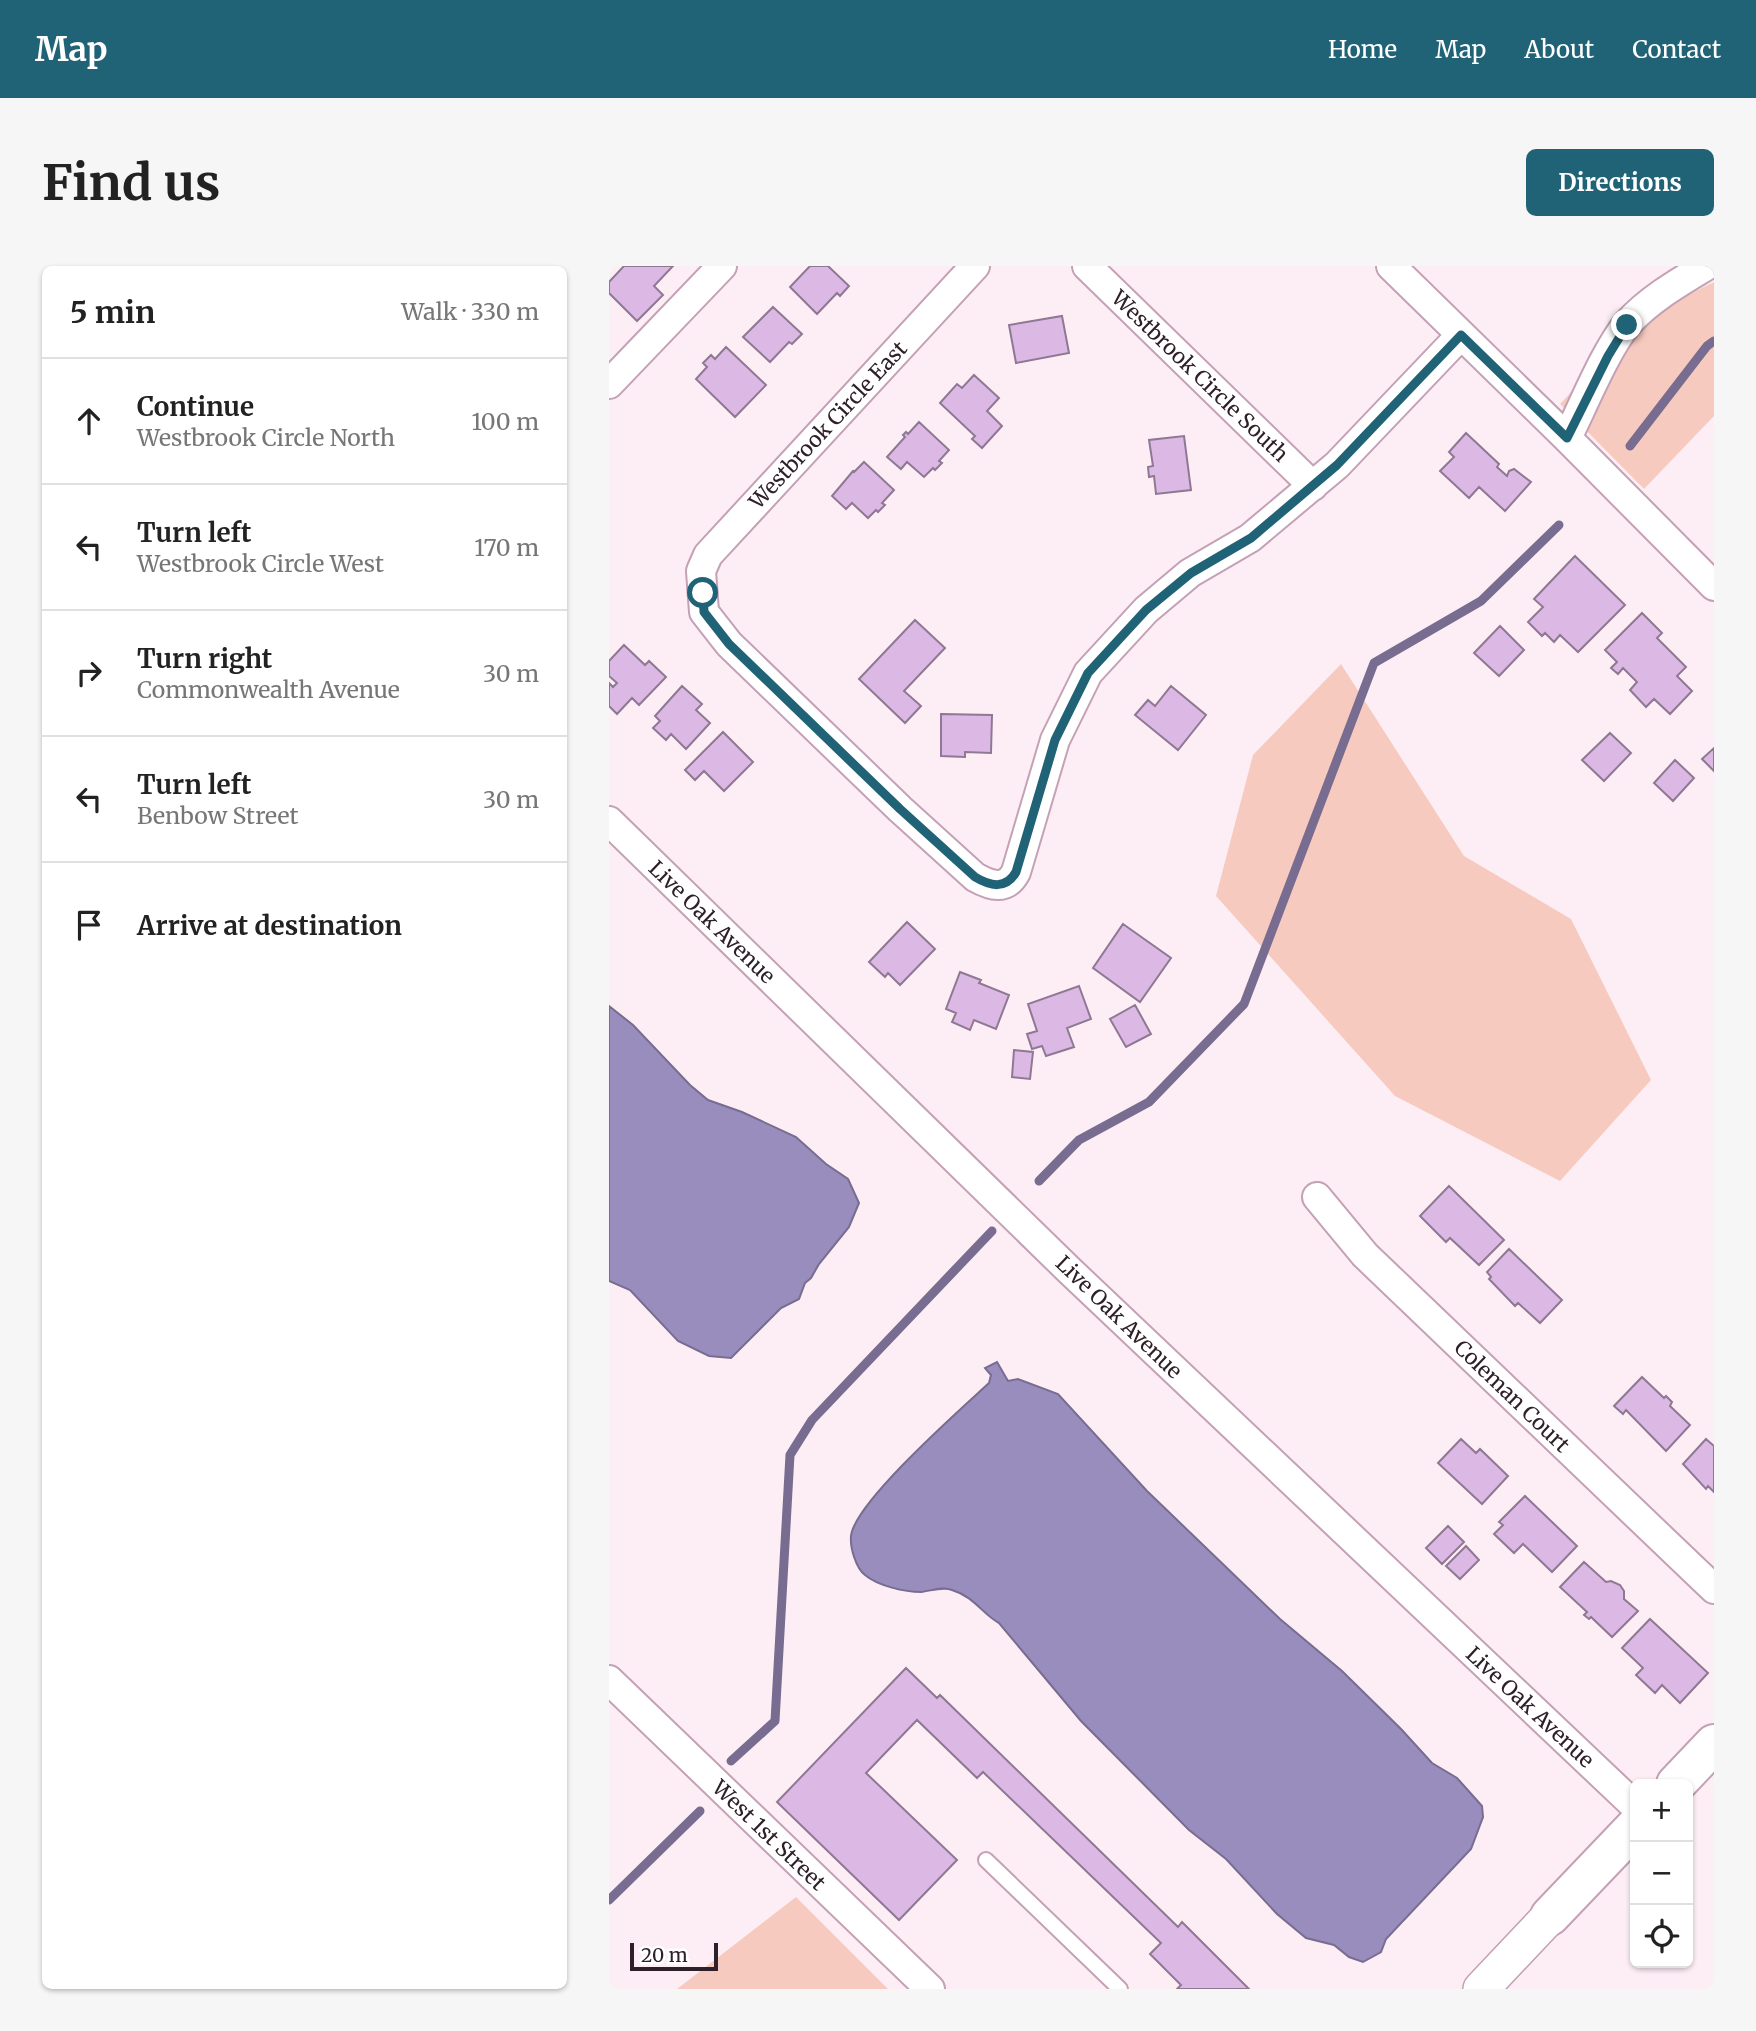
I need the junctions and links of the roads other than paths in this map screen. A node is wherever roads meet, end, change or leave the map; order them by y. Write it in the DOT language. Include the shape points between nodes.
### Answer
graph roads {
  1 [pos="722,266"];
  2 [pos="975,266"];
  3 [pos="1087,266"];
  4 [pos="1391,266"];
  5 [pos="1706,266"];
  6 [pos="1461,335"];
  7 [pos="609,384"];
  8 [pos="1567,438"];
  9 [pos="1313,486"];
  10 [pos="1714,586"];
  11 [pos="609,821"];
  12 [pos="1317,1197"];
  13 [pos="1714,1589"];
  14 [pos="609,1680"];
  15 [pos="1714,1744"];
  16 [pos="1681,1779"];
  17 [pos="1630,1800"];
  18 [pos="1630,1832"];
  19 [pos="986,1860"];
  20 [pos="1551,1916"];
  21 [pos="929,1989"];
  22 [pos="1120,1989"];
  23 [pos="1481,1989"];
  1 -- 7 [label="street"];
  2 -- 9 [label="street, Westbrook Circle East" via="708,555 701,571 704,612 729,644 975,877 989,885 1012,880 1055,740 1088,673 1146,610 1191,573 1251,538"];
  3 -- 9 [label="street, Westbrook Circle South"];
  4 -- 6 [label="street"];
  5 -- 8 [label="street" via="1659,295 1627,325"];
  6 -- 8 [label="street"];
  6 -- 9 [label="street"];
  8 -- 10 [label="street"];
  11 -- 17 [label="street, Live Oak Avenue" via="1069,1270"];
  12 -- 13 [label="street, Coleman Court" via="1364,1255"];
  14 -- 21 [label="street, West 1st Street"];
  15 -- 16 [label="main road"];
  18 -- 20 [label="main road"];
  19 -- 22 [label="lane"];
  20 -- 23 [label="street"];
}
